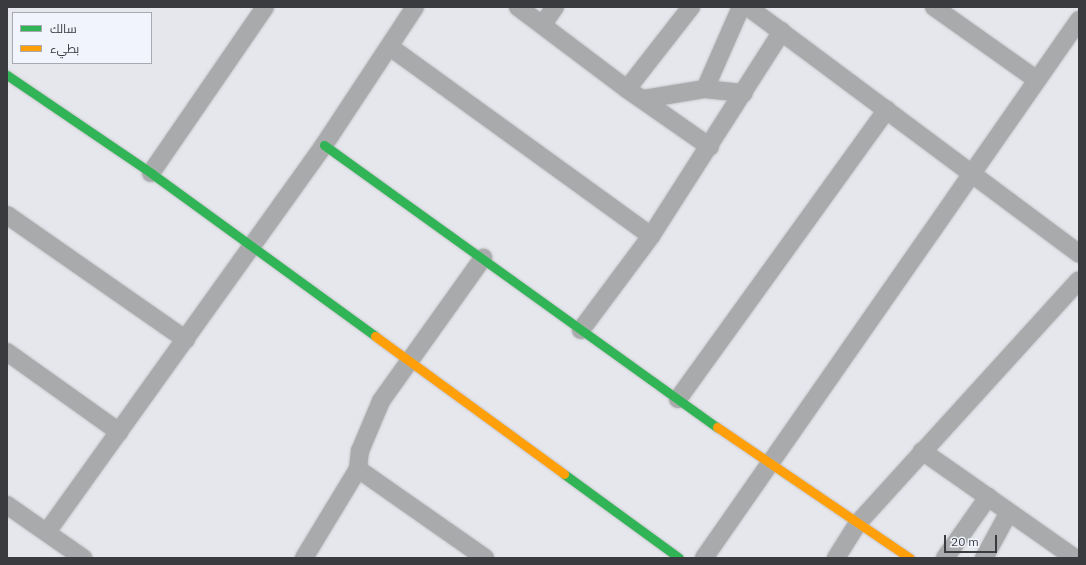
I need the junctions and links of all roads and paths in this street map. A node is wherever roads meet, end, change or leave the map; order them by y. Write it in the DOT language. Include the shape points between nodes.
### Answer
graph roads {
  1 [pos="265,7"];
  2 [pos="415,7"];
  3 [pos="518,7"];
  4 [pos="555,7"];
  5 [pos="691,7"];
  6 [pos="741,7"];
  7 [pos="748,7"];
  8 [pos="934,7"];
  9 [pos="1079,20"];
  10 [pos="543,24"];
  11 [pos="782,31"];
  12 [pos="390,47"];
  13 [pos="7,75"];
  14 [pos="1037,80"];
  15 [pos="627,89"];
  16 [pos="705,89"];
  17 [pos="744,93"];
  18 [pos="644,99"];
  19 [pos="887,109"];
  20 [pos="324,145"];
  21 [pos="710,147"];
  22 [pos="151,173"];
  23 [pos="972,173"];
  24 [pos="7,216"];
  25 [pos="651,236"];
  26 [pos="252,247"];
  27 [pos="1079,254"];
  28 [pos="483,258"];
  29 [pos="1076,289"];
  30 [pos="581,330"];
  31 [pos="186,340"];
  32 [pos="7,352"];
  33 [pos="409,361"];
  34 [pos="678,399"];
  35 [pos="119,432"];
  36 [pos="922,451"];
  37 [pos="769,464"];
  38 [pos="358,469"];
  39 [pos="988,497"];
  40 [pos="7,505"];
  41 [pos="1009,512"];
  42 [pos="858,523"];
  43 [pos="47,532"];
  44 [pos="83,558"];
  45 [pos="304,558"];
  46 [pos="485,558"];
  47 [pos="679,558"];
  48 [pos="704,558"];
  49 [pos="836,558"];
  50 [pos="910,558"];
  51 [pos="945,558"];
  52 [pos="984,558"];
  53 [pos="1075,558"];
  1 -- 22 [label="street"];
  2 -- 12 [label="street"];
  3 -- 10 [label="street"];
  4 -- 10 [label="street"];
  5 -- 15 [label="street"];
  6 -- 16 [label="street"];
  7 -- 11 [label="street"];
  8 -- 14 [label="street"];
  9 -- 14 [label="street"];
  10 -- 15 [label="street"];
  11 -- 17 [label="street"];
  11 -- 19 [label="street"];
  12 -- 20 [label="street"];
  12 -- 25 [label="street"];
  13 -- 22 [label="street"];
  14 -- 23 [label="street"];
  15 -- 18 [label="street"];
  16 -- 17 [label="street"];
  16 -- 18 [label="street"];
  17 -- 21 [label="street"];
  18 -- 21 [label="street"];
  19 -- 23 [label="street"];
  19 -- 34 [label="street"];
  20 -- 26 [label="street"];
  20 -- 28 [label="street"];
  21 -- 25 [label="street"];
  22 -- 26 [label="street"];
  23 -- 27 [label="street"];
  23 -- 37 [label="street"];
  24 -- 31 [label="street"];
  25 -- 30 [label="street"];
  26 -- 31 [label="street"];
  26 -- 33 [label="street"];
  28 -- 30 [label="street"];
  28 -- 33 [label="street"];
  29 -- 36 [label="street"];
  30 -- 34 [label="street"];
  31 -- 35 [label="street"];
  32 -- 35 [label="street"];
  33 -- 38 [label="street" via="381,401 360,451"];
  33 -- 47 [label="street"];
  34 -- 37 [label="street"];
  35 -- 43 [label="street"];
  36 -- 39 [label="street"];
  36 -- 42 [label="street"];
  37 -- 42 [label="street"];
  37 -- 48 [label="street"];
  38 -- 45 [label="street"];
  38 -- 46 [label="street"];
  39 -- 41 [label="street"];
  39 -- 51 [label="street"];
  40 -- 43 [label="street"];
  41 -- 52 [label="street"];
  41 -- 53 [label="street"];
  42 -- 49 [label="street"];
  42 -- 50 [label="street"];
  43 -- 44 [label="street"];
}
